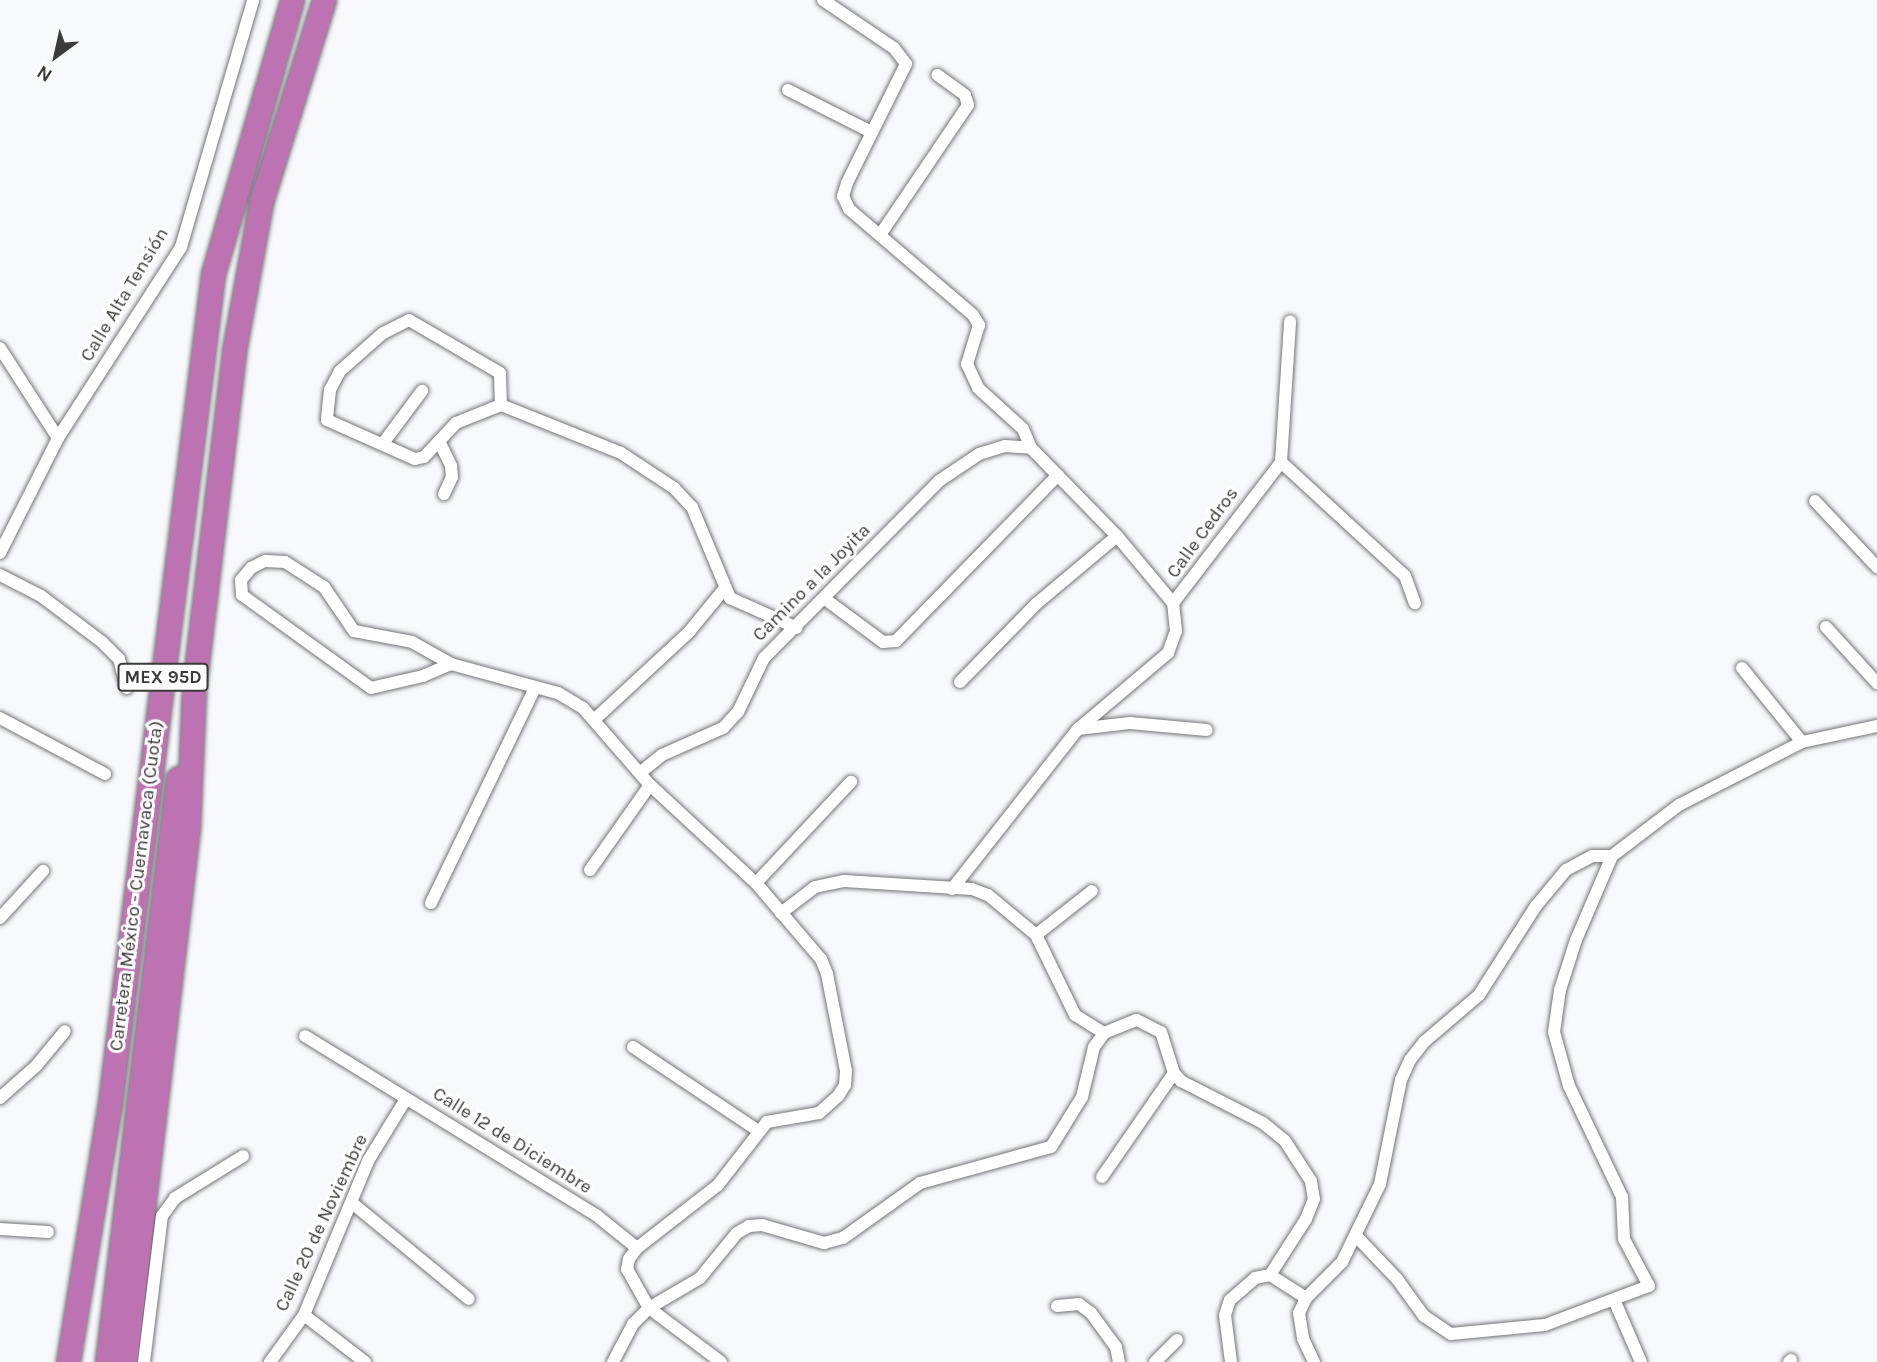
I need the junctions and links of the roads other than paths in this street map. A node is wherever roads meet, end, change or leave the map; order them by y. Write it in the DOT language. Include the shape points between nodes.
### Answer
graph roads {
  1 [pos="253,0"];
  2 [pos="292,0"];
  3 [pos="324,0"];
  4 [pos="823,0"];
  5 [pos="937,75"];
  6 [pos="788,90"];
  7 [pos="871,132"];
  8 [pos="880,234"];
  9 [pos="1290,321"];
  10 [pos="0,348"];
  11 [pos="422,391"];
  12 [pos="501,405"];
  13 [pos="58,438"];
  14 [pos="439,441"];
  15 [pos="384,442"];
  16 [pos="1031,447"];
  17 [pos="1281,462"];
  18 [pos="1058,475"];
  19 [pos="444,494"];
  20 [pos="1815,501"];
  21 [pos="1118,536"];
  22 [pos="0,553"];
  23 [pos="1877,566"];
  24 [pos="0,575"];
  25 [pos="725,588"];
  26 [pos="825,599"];
  27 [pos="1172,603"];
  28 [pos="1415,603"];
  29 [pos="1826,626"];
  30 [pos="797,628"];
  31 [pos="451,664"];
  32 [pos="1742,668"];
  33 [pos="960,682"];
  34 [pos="1877,683"];
  35 [pos="127,688"];
  36 [pos="194,688"];
  37 [pos="535,688"];
  38 [pos="0,718"];
  39 [pos="594,720"];
  40 [pos="1877,726"];
  41 [pos="1078,729"];
  42 [pos="1207,730"];
  43 [pos="1802,742"];
  44 [pos="641,772"];
  45 [pos="105,774"];
  46 [pos="851,782"];
  47 [pos="650,785"];
  48 [pos="1612,856"];
  49 [pos="590,870"];
  50 [pos="43,871"];
  51 [pos="756,883"];
  52 [pos="952,889"];
  53 [pos="1092,891"];
  54 [pos="430,903"];
  55 [pos="780,914"];
  56 [pos="0,918"];
  57 [pos="1036,935"];
  58 [pos="65,1031"];
  59 [pos="1104,1033"];
  60 [pos="305,1036"];
  61 [pos="634,1047"];
  62 [pos="1174,1073"];
  63 [pos="0,1098"];
  64 [pos="406,1099"];
  65 [pos="110,1103"];
  66 [pos="757,1130"];
  67 [pos="243,1156"];
  68 [pos="1102,1177"];
  69 [pos="352,1203"];
  70 [pos="0,1229"];
  71 [pos="48,1232"];
  72 [pos="1357,1237"];
  73 [pos="637,1248"];
  74 [pos="1270,1275"];
  75 [pos="1306,1298"];
  76 [pos="469,1299"];
  77 [pos="1615,1302"];
  78 [pos="1057,1306"];
  79 [pos="649,1308"];
  80 [pos="304,1315"];
  81 [pos="1177,1340"];
  82 [pos="68,1362"];
  83 [pos="105,1362"];
  84 [pos="141,1362"];
  85 [pos="270,1362"];
  86 [pos="365,1362"];
  87 [pos="613,1362"];
  88 [pos="721,1362"];
  89 [pos="1119,1362"];
  90 [pos="1155,1362"];
  91 [pos="1231,1362"];
  92 [pos="1314,1362"];
  93 [pos="1641,1362"];
  1 -- 13 [label="street, Calle Alta Tensión" via="181,247"];
  2 -- 65 [label="highway, Carretera México - Cuernavaca (Cuota) / MEX 95D" via="213,274"];
  3 -- 36 [label="highway, Carretera México - Cuernavaca (Cuota) / MEX 95D" via="261,202 247,272"];
  4 -- 7 [label="street" via="894,48 906,64"];
  5 -- 8 [label="street" via="965,95 968,105"];
  6 -- 7 [label="street"];
  7 -- 8 [label="street, Calle Cedros" via="843,196 849,209"];
  8 -- 16 [label="street, Calle Cedros" via="973,314 979,325 967,364 978,388 1023,429"];
  9 -- 17 [label="street"];
  10 -- 13 [label="street"];
  11 -- 15 [label="street"];
  12 -- 14 [label="street" via="456,422"];
  12 -- 15 [label="street" via="499,373 409,320 397,323 340,371 330,390 330,423"];
  12 -- 25 [label="street" via="621,453 674,488 702,526"];
  13 -- 22 [label="street, Calle Alta Tensión"];
  14 -- 15 [label="street" via="415,459"];
  14 -- 19 [label="street" via="452,477"];
  16 -- 18 [label="street, Calle Cedros"];
  16 -- 26 [label="street, Camino a la Joyita" via="1005,446 979,454 939,481"];
  17 -- 27 [label="street, Calle Cedros"];
  17 -- 28 [label="street" via="1405,576"];
  18 -- 21 [label="street, Calle Cedros"];
  18 -- 26 [label="street" via="896,641 883,642"];
  20 -- 23 [label="street"];
  21 -- 27 [label="street, Calle Cedros"];
  21 -- 33 [label="street" via="1036,604"];
  24 -- 35 [label="street" via="41,596 102,642 119,659"];
  25 -- 30 [label="street" via="742,606"];
  25 -- 39 [label="street" via="690,632"];
  26 -- 30 [label="street, Camino a la Joyita"];
  27 -- 41 [label="street" via="1176,631 1168,653"];
  29 -- 34 [label="street"];
  30 -- 44 [label="street, Camino a la Joyita" via="764,658 738,712 723,727 662,755"];
  31 -- 31 [label="street" via="371,688 242,595 241,580 265,561 285,562 324,587 355,631 412,642"];
  31 -- 37 [label="street"];
  32 -- 43 [label="street"];
  36 -- 83 [label="highway" via="169,832"];
  36 -- 84 [label="highway, Carretera México - Cuernavaca (Cuota) / MEX 95D" via="188,827"];
  37 -- 39 [label="street" via="558,693"];
  37 -- 54 [label="street"];
  38 -- 45 [label="street"];
  39 -- 44 [label="street"];
  40 -- 43 [label="street"];
  41 -- 42 [label="street" via="1130,723"];
  41 -- 52 [label="street"];
  43 -- 48 [label="street" via="1679,805"];
  44 -- 47 [label="street"];
  46 -- 51 [label="street"];
  47 -- 49 [label="street"];
  47 -- 51 [label="street"];
  48 -- 72 [label="street" via="1592,856 1566,870 1536,906 1479,995 1424,1042 1410,1060 1401,1080 1380,1184"];
  48 -- 77 [label="street" via="1576,940 1560,990 1554,1032 1569,1086 1622,1197 1624,1239 1648,1286"];
  50 -- 56 [label="street"];
  51 -- 55 [label="street"];
  52 -- 55 [label="street" via="844,881 815,887"];
  52 -- 57 [label="street" via="988,895"];
  53 -- 57 [label="street"];
  55 -- 66 [label="street" via="821,960 845,1085 819,1113 766,1122"];
  57 -- 59 [label="street" via="1075,1014"];
  58 -- 63 [label="street"];
  59 -- 62 [label="street" via="1122,1023 1138,1020 1150,1024 1161,1032"];
  59 -- 79 [label="street" via="1094,1047 1082,1097 1051,1147 919,1183 843,1238 824,1243 762,1224 749,1226 737,1233 700,1278"];
  60 -- 64 [label="street, Calle 12 de Diciembre"];
  61 -- 66 [label="street"];
  62 -- 68 [label="street"];
  62 -- 74 [label="street" via="1191,1089 1263,1123 1285,1140 1311,1181 1314,1199 1306,1219"];
  64 -- 69 [label="street, Calle 20 de Noviembre" via="368,1161"];
  64 -- 73 [label="street, Calle 12 de Diciembre" via="596,1215"];
  65 -- 82 [label="highway, Carretera México - Cuernavaca (Cuota) / MEX 95D"];
  65 -- 83 [label="highway" via="120,1179"];
  66 -- 73 [label="street" via="718,1185"];
  67 -- 84 [label="street" via="168,1205 162,1216"];
  69 -- 76 [label="street"];
  69 -- 80 [label="street, Calle 20 de Noviembre"];
  70 -- 71 [label="street"];
  72 -- 75 [label="street" via="1342,1262"];
  72 -- 77 [label="street" via="1424,1316 1451,1334 1545,1325"];
  73 -- 79 [label="street" via="627,1269"];
  74 -- 75 [label="street"];
  74 -- 91 [label="street" via="1255,1278 1230,1300 1225,1315"];
  75 -- 92 [label="street" via="1300,1325"];
  77 -- 93 [label="street"];
  78 -- 89 [label="street" via="1079,1304 1091,1313 1116,1347"];
  79 -- 87 [label="street" via="622,1340"];
  79 -- 88 [label="street"];
  80 -- 85 [label="street, Calle 20 de Noviembre"];
  80 -- 86 [label="street"];
  81 -- 90 [label="street"];
}
